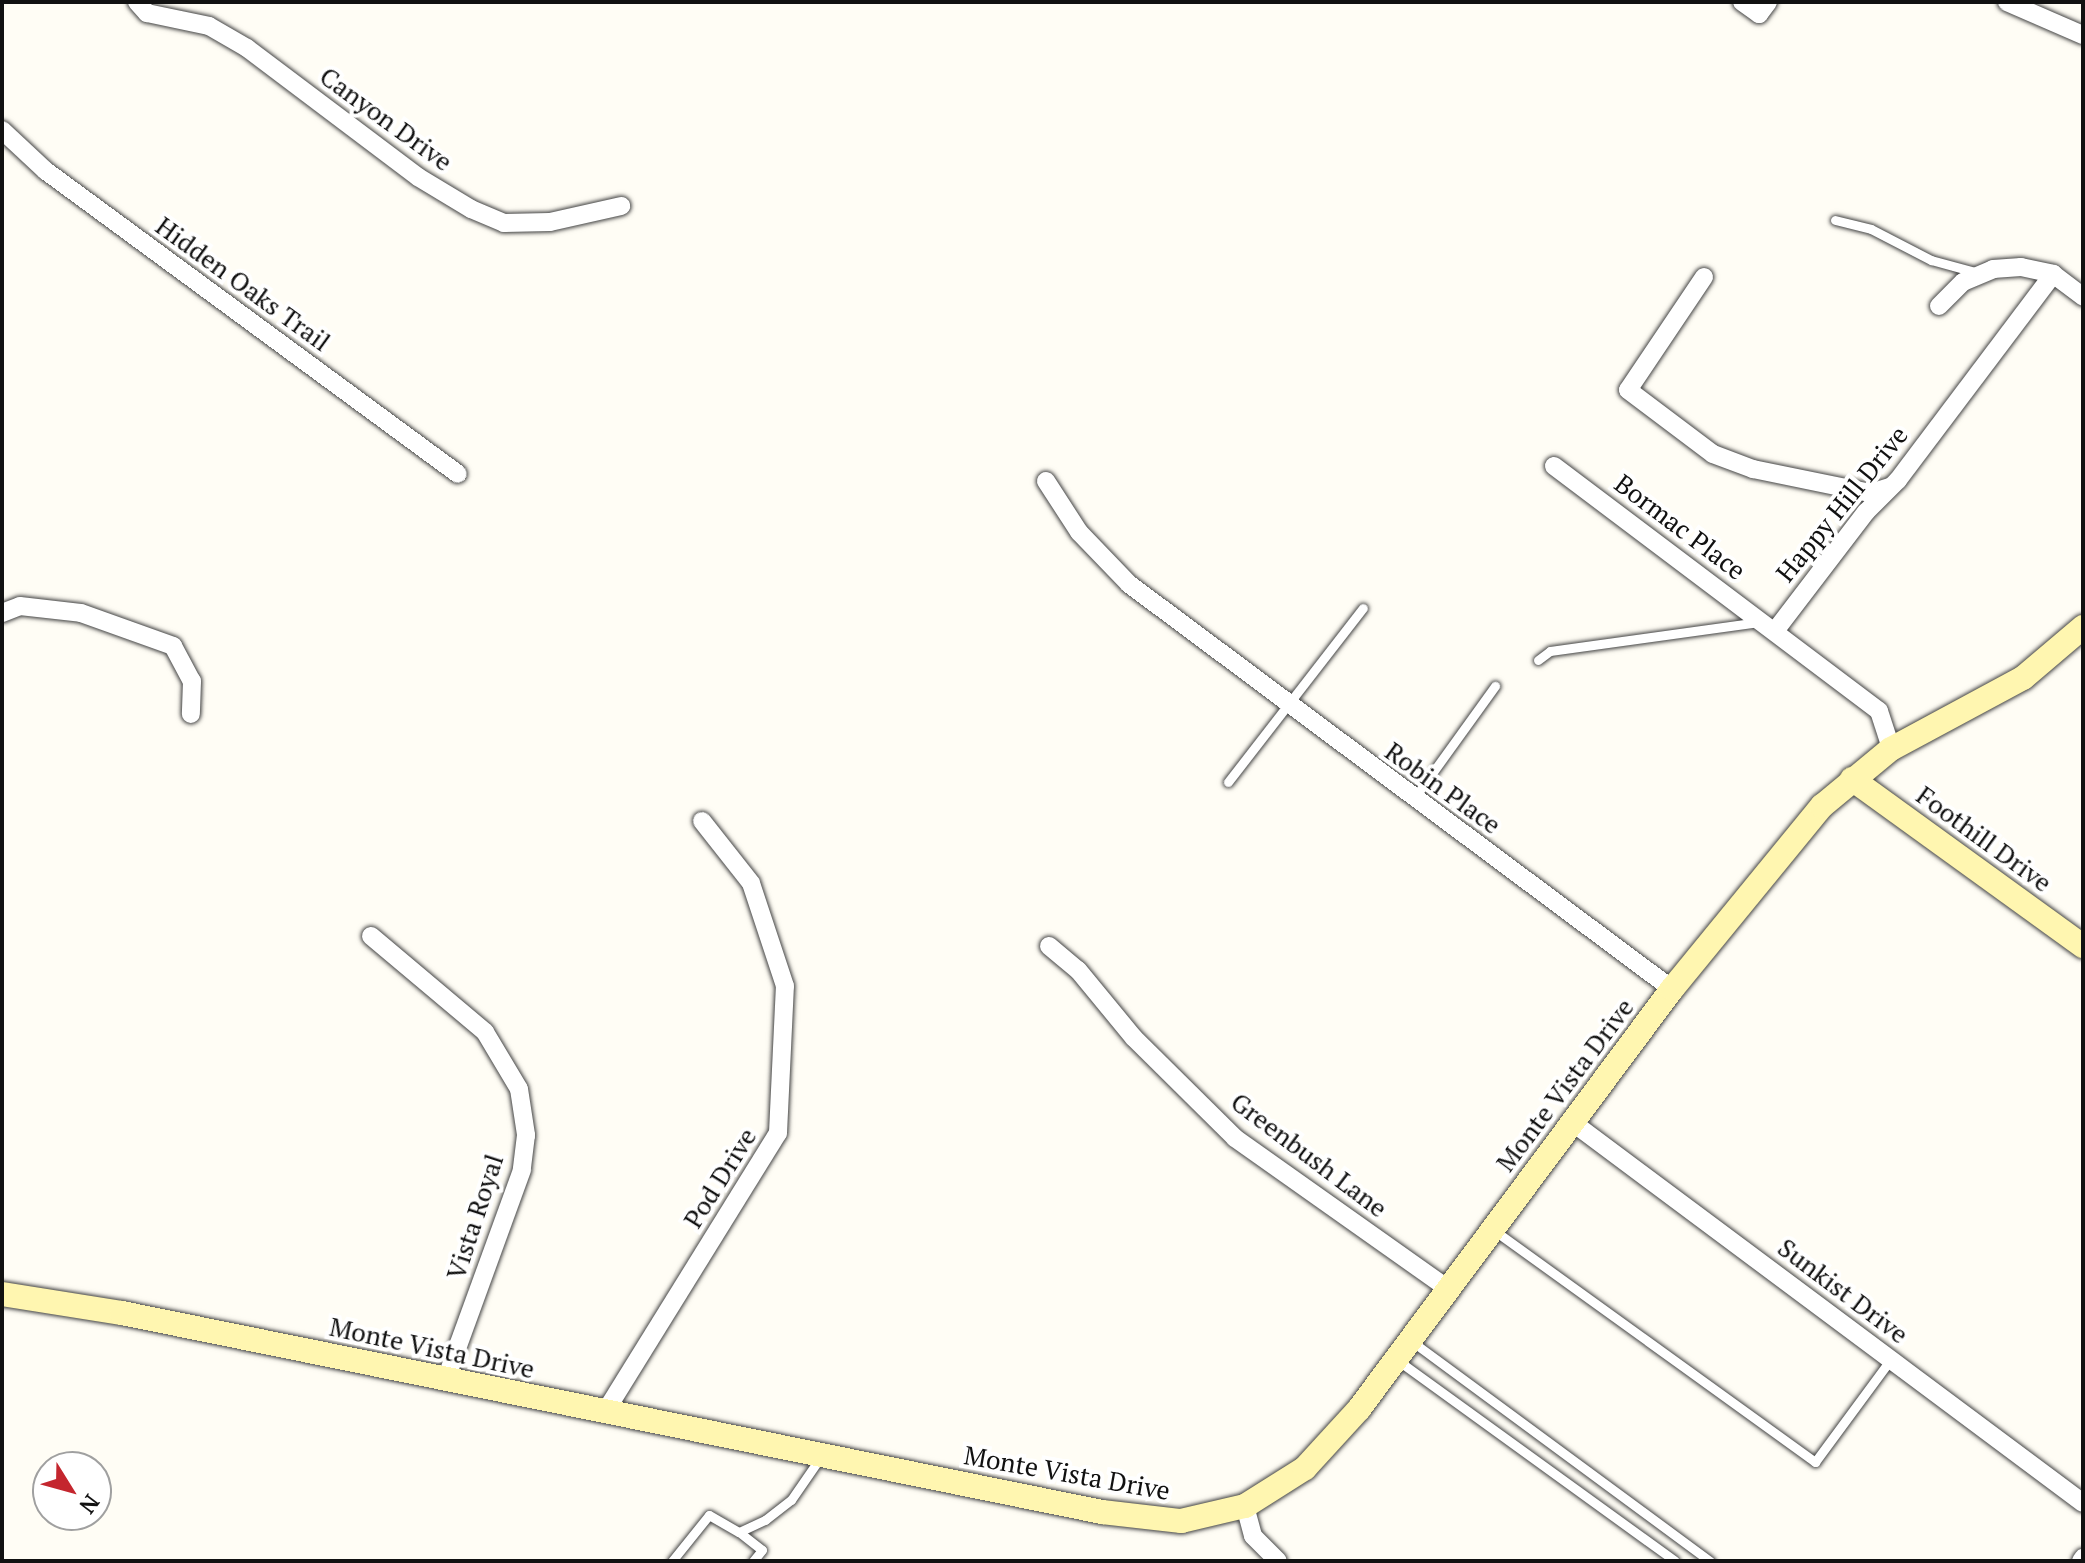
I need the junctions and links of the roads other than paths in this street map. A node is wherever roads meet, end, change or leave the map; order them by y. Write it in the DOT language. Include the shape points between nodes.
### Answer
graph roads {
  1 [pos="137,2"];
  2 [pos="1742,2"];
  3 [pos="1768,2"];
  4 [pos="2007,2"];
  5 [pos="2083,35"];
  6 [pos="2,130"];
  7 [pos="621,206"];
  8 [pos="1835,220"];
  9 [pos="1983,274"];
  10 [pos="2053,274"];
  11 [pos="1704,277"];
  12 [pos="2083,297"];
  13 [pos="1939,306"];
  14 [pos="1554,466"];
  15 [pos="458,474"];
  16 [pos="1898,480"];
  17 [pos="1046,481"];
  18 [pos="1363,608"];
  19 [pos="2,613"];
  20 [pos="1768,626"];
  21 [pos="2083,627"];
  22 [pos="1538,660"];
  23 [pos="1495,686"];
  24 [pos="1289,706"];
  25 [pos="191,714"];
  26 [pos="1891,749"];
  27 [pos="1852,779"];
  28 [pos="1228,782"];
  29 [pos="1414,798"];
  30 [pos="702,821"];
  31 [pos="371,936"];
  32 [pos="1049,946"];
  33 [pos="2083,946"];
  34 [pos="1672,989"];
  35 [pos="1572,1122"];
  36 [pos="1492,1229"];
  37 [pos="1448,1289"];
  38 [pos="2,1294"];
  39 [pos="1402,1349"];
  40 [pos="1891,1359"];
  41 [pos="446,1379"];
  42 [pos="605,1412"];
  43 [pos="822,1456"];
  44 [pos="2083,1503"];
  45 [pos="1245,1506"];
  46 [pos="739,1532"];
  47 [pos="672,1561"];
  48 [pos="753,1561"];
  49 [pos="1278,1561"];
  50 [pos="1675,1561"];
  51 [pos="1710,1561"];
  1 -- 7 [label="street, Canyon Drive" via="147,13 209,26 247,48 418,177 504,223 550,222"];
  2 -- 3 [label="street" via="1759,14"];
  4 -- 5 [label="street"];
  6 -- 15 [label="street, Hidden Oaks Trail" via="46,171"];
  8 -- 9 [label="lane" via="1871,229 1931,260"];
  9 -- 10 [label="street" via="2021,267"];
  9 -- 13 [label="street" via="1963,282"];
  10 -- 12 [label="street"];
  10 -- 16 [label="street, Happy Hill Drive"];
  11 -- 16 [label="street" via="1628,390 1713,454 1753,469 1870,493"];
  14 -- 20 [label="street, Bormac Place"];
  16 -- 20 [label="street, Happy Hill Drive"];
  17 -- 24 [label="street, Robin Place" via="1079,532 1129,584"];
  18 -- 24 [label="lane"];
  19 -- 25 [label="street" via="20,606 81,613 173,646 192,681"];
  20 -- 22 [label="lane" via="1550,651"];
  20 -- 26 [label="street" via="1879,711"];
  21 -- 26 [label="main road, Monte Vista Drive" via="2023,678"];
  23 -- 29 [label="lane"];
  24 -- 28 [label="lane"];
  24 -- 29 [label="street, Robin Place"];
  26 -- 27 [label="main road, Monte Vista Drive"];
  27 -- 33 [label="main road, Foothill Drive"];
  27 -- 34 [label="main road, Monte Vista Drive" via="1822,806"];
  29 -- 34 [label="street, Robin Place"];
  30 -- 42 [label="street, Pod Drive" via="751,883 785,986 778,1133"];
  31 -- 41 [label="street, Vista Royal" via="485,1032 519,1089 526,1135 522,1170"];
  32 -- 37 [label="street, Greenbush Lane" via="1078,970 1134,1038 1235,1138"];
  34 -- 35 [label="main road, Monte Vista Drive"];
  35 -- 36 [label="main road, Monte Vista Drive"];
  35 -- 40 [label="street, Sunkist Drive"];
  36 -- 37 [label="main road, Monte Vista Drive"];
  36 -- 40 [label="lane" via="1815,1462"];
  37 -- 39 [label="main road, Monte Vista Drive"];
  38 -- 41 [label="main road, Monte Vista Drive"];
  39 -- 45 [label="main road, Monte Vista Drive" via="1359,1409 1305,1468"];
  39 -- 50 [label="lane"];
  39 -- 51 [label="lane"];
  40 -- 44 [label="street, Sunkist Drive"];
  41 -- 42 [label="main road, Monte Vista Drive"];
  42 -- 43 [label="main road, Monte Vista Drive"];
  43 -- 45 [label="main road, Monte Vista Drive" via="1149,1518 1181,1521"];
  43 -- 46 [label="lane" via="791,1500"];
  45 -- 49 [label="street" via="1253,1536"];
  46 -- 47 [label="lane" via="709,1515"];
  46 -- 48 [label="lane" via="762,1550"];
}
